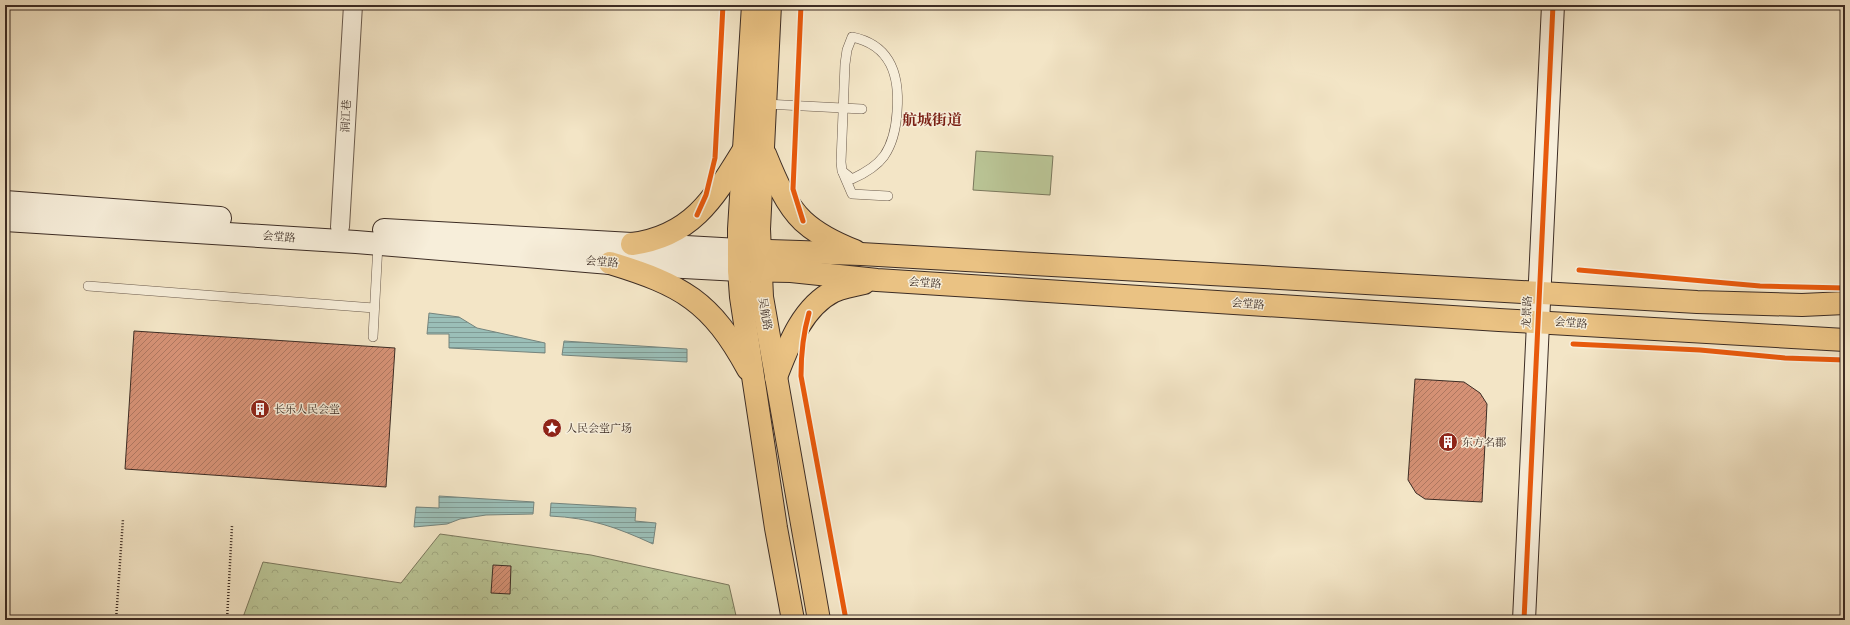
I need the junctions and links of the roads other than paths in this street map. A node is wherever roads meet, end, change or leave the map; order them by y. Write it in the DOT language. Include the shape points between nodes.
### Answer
graph roads {
  1 [pos="353,5"];
  2 [pos="753,5"];
  3 [pos="770,5"];
  4 [pos="1553,5"];
  5 [pos="765,104"];
  6 [pos="843,108"];
  7 [pos="862,109"];
  8 [pos="753,150"];
  9 [pos="842,171"];
  10 [pos="888,196"];
  11 [pos="5,202"];
  12 [pos="5,220"];
  13 [pos="340,227"];
  14 [pos="378,244"];
  15 [pos="632,244"];
  16 [pos="861,254"];
  17 [pos="749,260"];
  18 [pos="610,263"];
  19 [pos="877,280"];
  20 [pos="88,286"];
  21 [pos="1538,293"];
  22 [pos="1845,303"];
  23 [pos="374,308"];
  24 [pos="1536,321"];
  25 [pos="373,337"];
  26 [pos="1845,340"];
  27 [pos="776,377"];
  28 [pos="754,380"];
  29 [pos="793,620"];
  30 [pos="819,620"];
  31 [pos="1524,620"];
  1 -- 13 [label="street, 洞江巷"];
  2 -- 8 [label="main road, 吴航路"];
  3 -- 5 [label="main road, 吴航路"];
  4 -- 21 [label="main road, 龙景路"];
  5 -- 6 [label="lane"];
  5 -- 8 [label="main road, 吴航路"];
  6 -- 7 [label="lane"];
  6 -- 9 [label="lane"];
  6 -- 9 [label="lane" via="845,64 852,37 871,42 890,64 898,94 894,132 884,157 864,174 852,179"];
  8 -- 15 [label="main road" via="697,215 679,229 662,238"];
  8 -- 16 [label="main road" via="803,221 842,246"];
  8 -- 17 [label="main road, 吴航路"];
  9 -- 10 [label="lane" via="852,194"];
  11 -- 13 [label="main road, 会堂路"];
  12 -- 14 [label="main road, 会堂路"];
  13 -- 15 [label="main road, 会堂路"];
  14 -- 18 [label="main road, 会堂路"];
  14 -- 23 [label="lane"];
  15 -- 17 [label="main road, 会堂路"];
  16 -- 17 [label="main road, 会堂路"];
  16 -- 21 [label="main road, 会堂路"];
  17 -- 18 [label="main road, 会堂路"];
  17 -- 19 [label="main road, 会堂路" via="791,271"];
  17 -- 27 [label="main road, 吴航路" via="762,297"];
  17 -- 28 [label="main road, 吴航路" via="741,297"];
  18 -- 28 [label="main road" via="668,284 693,299 721,326"];
  19 -- 24 [label="main road, 会堂路"];
  19 -- 27 [label="main road" via="848,286 833,292 818,303 795,333"];
  20 -- 23 [label="lane"];
  21 -- 22 [label="main road, 会堂路" via="1739,304"];
  21 -- 24 [label="main road, 龙景路"];
  23 -- 25 [label="lane"];
  24 -- 26 [label="main road, 会堂路"];
  24 -- 31 [label="main road, 龙景路"];
  27 -- 30 [label="main road, 吴航路"];
  28 -- 29 [label="main road, 吴航路" via="776,528"];
}
